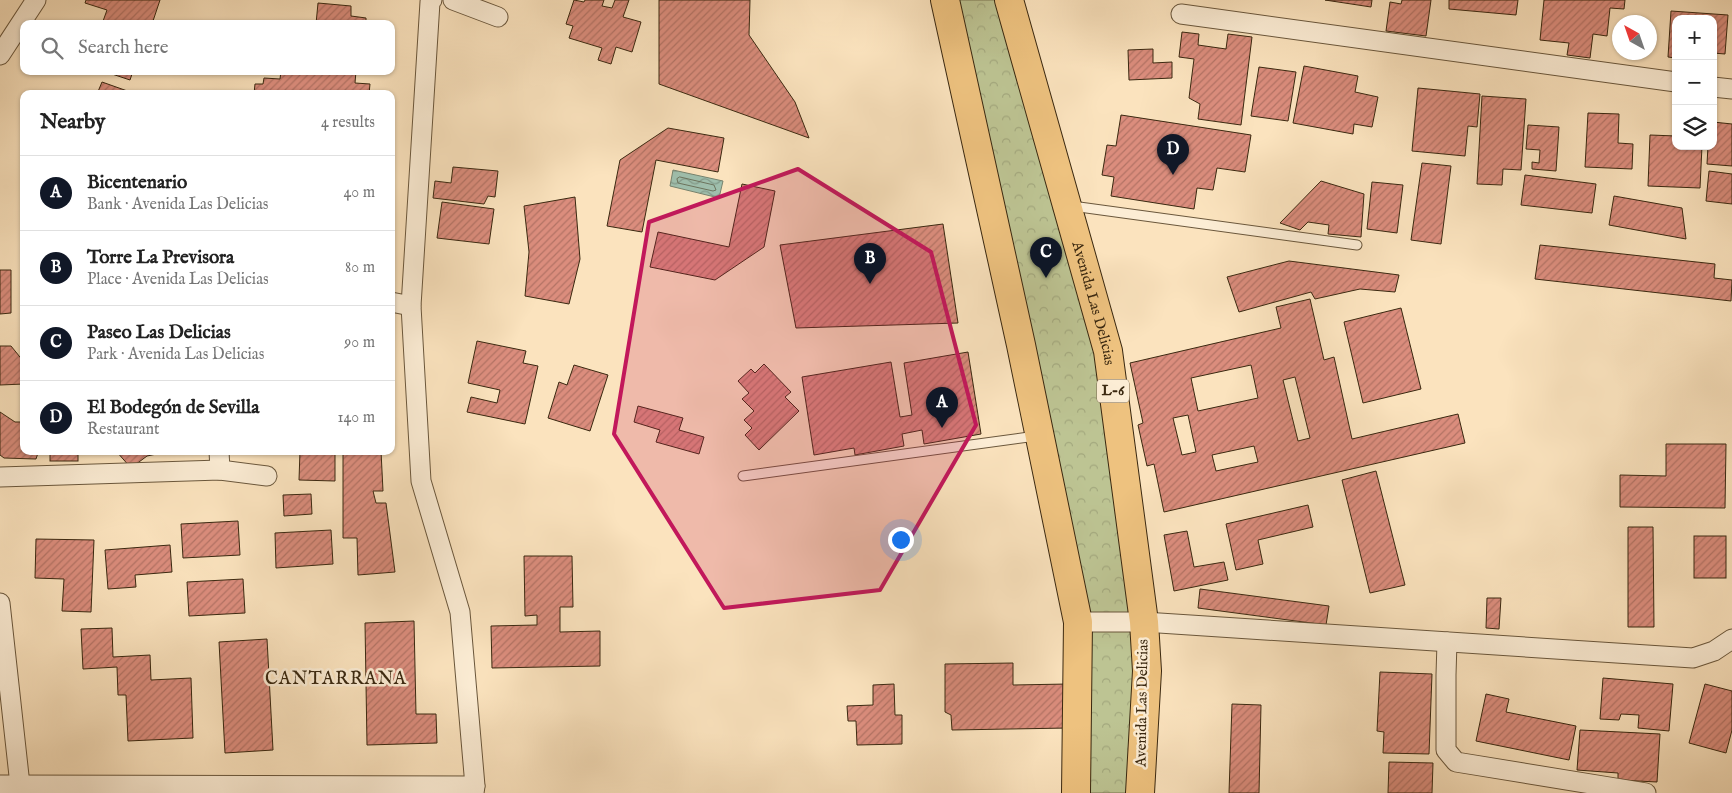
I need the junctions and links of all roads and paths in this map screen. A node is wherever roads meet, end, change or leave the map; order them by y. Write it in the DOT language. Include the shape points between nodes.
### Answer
graph roads {
  1 [pos="36,0"];
  2 [pos="432,0"];
  3 [pos="453,0"];
  4 [pos="945,0"];
  5 [pos="1009,0"];
  6 [pos="1181,14"];
  7 [pos="498,17"];
  8 [pos="23,20"];
  9 [pos="20,24"];
  10 [pos="0,55"];
  11 [pos="1672,81"];
  12 [pos="1717,88"];
  13 [pos="1732,90"];
  14 [pos="1067,205"];
  15 [pos="1357,245"];
  16 [pos="395,303"];
  17 [pos="411,306"];
  18 [pos="1039,436"];
  19 [pos="219,455"];
  20 [pos="220,470"];
  21 [pos="267,476"];
  22 [pos="743,476"];
  23 [pos="0,477"];
  24 [pos="0,603"];
  25 [pos="1078,622"];
  26 [pos="1144,622"];
  27 [pos="1732,639"];
  28 [pos="1448,642"];
  29 [pos="0,785"];
  30 [pos="27,786"];
  31 [pos="474,789"];
  32 [pos="1076,793"];
  33 [pos="1140,793"];
  34 [pos="1646,793"];
  1 -- 8 [label="street"];
  2 -- 17 [label="street"];
  3 -- 7 [label="street"];
  4 -- 18 [label="main road"];
  5 -- 14 [label="main road, Avenida Las Delicias / L-6"];
  6 -- 11 [label="street"];
  9 -- 10 [label="street"];
  12 -- 13 [label="street"];
  14 -- 15 [label="lane"];
  14 -- 26 [label="main road, Avenida Las Delicias / L-6" via="1108,351"];
  16 -- 17 [label="street"];
  17 -- 31 [label="street" via="421,482 460,612"];
  18 -- 22 [label="lane"];
  18 -- 25 [label="main road"];
  19 -- 20 [label="street"];
  20 -- 21 [label="street"];
  20 -- 23 [label="street"];
  24 -- 30 [label="street" via="9,685"];
  25 -- 26 [label="street"];
  25 -- 32 [label="main road"];
  26 -- 28 [label="street"];
  26 -- 33 [label="main road, Avenida Las Delicias / L-6" via="1146,672"];
  27 -- 28 [label="street" via="1714,651 1692,658"];
  28 -- 34 [label="street" via="1446,750 1456,762"];
  29 -- 30 [label="street"];
  30 -- 31 [label="street"];
}
